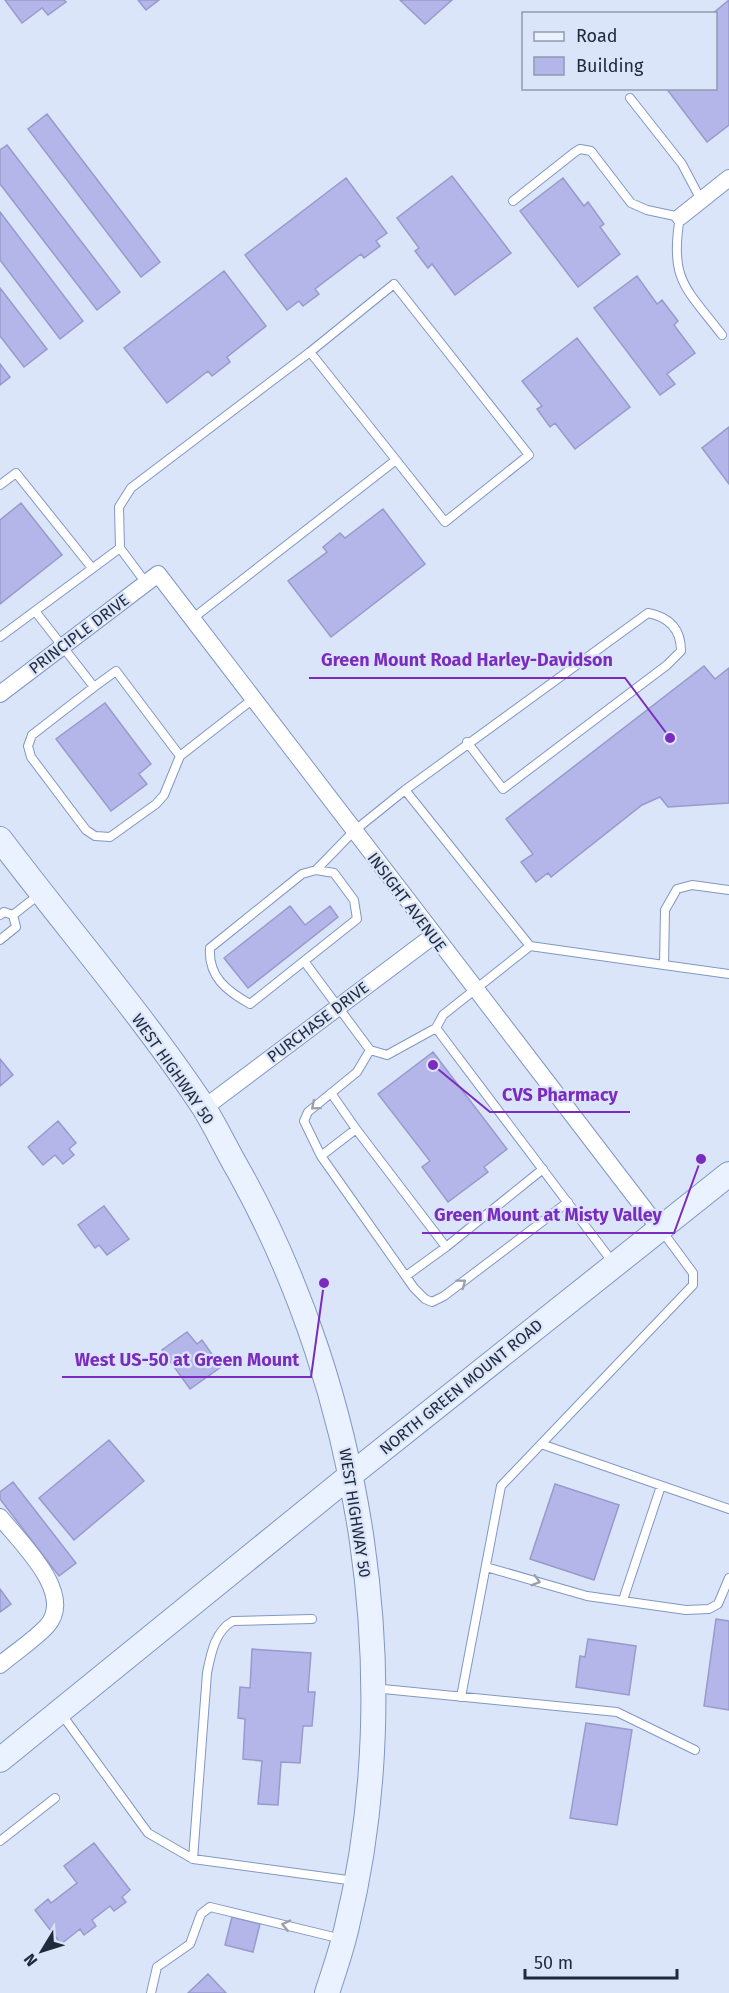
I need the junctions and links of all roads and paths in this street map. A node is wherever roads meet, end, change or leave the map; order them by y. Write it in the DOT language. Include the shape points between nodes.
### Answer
graph roads {
  1 [pos="630,98"];
  2 [pos="729,178"];
  3 [pos="701,200"];
  4 [pos="513,201"];
  5 [pos="680,217"];
  6 [pos="722,336"];
  7 [pos="310,352"];
  8 [pos="396,460"];
  9 [pos="0,485"];
  10 [pos="120,548"];
  11 [pos="92,568"];
  12 [pos="152,579"];
  13 [pos="34,611"];
  14 [pos="192,619"];
  15 [pos="0,638"];
  16 [pos="63,645"];
  17 [pos="94,687"];
  18 [pos="0,694"];
  19 [pos="253,699"];
  20 [pos="467,742"];
  21 [pos="180,756"];
  22 [pos="405,790"];
  23 [pos="354,831"];
  24 [pos="0,839"];
  25 [pos="316,870"];
  26 [pos="729,890"];
  27 [pos="41,893"];
  28 [pos="0,915"];
  29 [pos="14,915"];
  30 [pos="433,936"];
  31 [pos="0,940"];
  32 [pos="530,946"];
  33 [pos="304,961"];
  34 [pos="664,965"];
  35 [pos="729,974"];
  36 [pos="475,990"];
  37 [pos="338,1006"];
  38 [pos="436,1028"];
  39 [pos="370,1050"];
  40 [pos="331,1093"];
  41 [pos="204,1108"];
  42 [pos="356,1129"];
  43 [pos="321,1156"];
  44 [pos="543,1169"];
  45 [pos="729,1174"];
  46 [pos="568,1202"];
  47 [pos="659,1228"];
  48 [pos="446,1247"];
  49 [pos="615,1264"];
  50 [pos="406,1276"];
  51 [pos="541,1444"];
  52 [pos="352,1474"];
  53 [pos="662,1486"];
  54 [pos="729,1509"];
  55 [pos="0,1517"];
  56 [pos="486,1567"];
  57 [pos="729,1578"];
  58 [pos="623,1600"];
  59 [pos="312,1619"];
  60 [pos="0,1665"];
  61 [pos="372,1688"];
  62 [pos="461,1697"];
  63 [pos="60,1711"];
  64 [pos="695,1749"];
  65 [pos="0,1760"];
  66 [pos="55,1798"];
  67 [pos="0,1841"];
  68 [pos="193,1859"];
  69 [pos="355,1881"];
  70 [pos="343,1939"];
  71 [pos="151,1993"];
  72 [pos="327,1993"];
  1 -- 3 [label="lane" via="682,164"];
  2 -- 3 [label="street"];
  3 -- 5 [label="street"];
  4 -- 5 [label="lane" via="574,152 586,149 631,203"];
  5 -- 6 [label="lane" via="674,249 680,280"];
  7 -- 8 [label="lane"];
  7 -- 8 [label="lane" via="394,284 529,455 445,522"];
  7 -- 10 [label="lane" via="131,488 119,507"];
  8 -- 14 [label="lane"];
  9 -- 11 [label="lane" via="16,472"];
  10 -- 11 [label="lane"];
  10 -- 12 [label="lane"];
  11 -- 13 [label="lane"];
  12 -- 14 [label="street, INSIGHT AVENUE"];
  12 -- 16 [label="street, PRINCIPLE DRIVE"];
  13 -- 15 [label="lane"];
  13 -- 16 [label="lane"];
  14 -- 19 [label="street, INSIGHT AVENUE"];
  16 -- 17 [label="lane"];
  16 -- 18 [label="street, PRINCIPLE DRIVE"];
  17 -- 21 [label="lane" via="116,671"];
  17 -- 21 [label="lane" via="32,735 28,746 31,758 86,830 95,836 110,837 156,804 165,795"];
  19 -- 21 [label="lane"];
  19 -- 23 [label="street, INSIGHT AVENUE"];
  20 -- 20 [label="lane" via="648,613 671,622 681,639 681,651 668,665 503,789"];
  20 -- 22 [label="lane"];
  22 -- 23 [label="lane"];
  22 -- 32 [label="lane"];
  23 -- 25 [label="lane"];
  23 -- 30 [label="street, INSIGHT AVENUE"];
  24 -- 27 [label="main road, WEST HIGHWAY 50"];
  25 -- 33 [label="lane" via="334,873 354,900 357,919"];
  25 -- 33 [label="lane" via="302,874 210,948 209,958 226,990 250,1004"];
  26 -- 34 [label="lane" via="692,885 677,889 665,910"];
  27 -- 29 [label="lane"];
  27 -- 41 [label="main road, WEST HIGHWAY 50"];
  28 -- 29 [label="lane"];
  29 -- 31 [label="lane" via="16,927"];
  30 -- 36 [label="street, INSIGHT AVENUE"];
  30 -- 37 [label="street, PURCHASE DRIVE"];
  32 -- 34 [label="lane"];
  32 -- 36 [label="lane"];
  33 -- 37 [label="lane"];
  34 -- 35 [label="lane"];
  36 -- 38 [label="lane" via="443,1015"];
  36 -- 47 [label="street, INSIGHT AVENUE"];
  37 -- 39 [label="lane"];
  37 -- 41 [label="street, PURCHASE DRIVE"];
  38 -- 39 [label="lane" via="387,1055"];
  38 -- 44 [label="lane"];
  39 -- 40 [label="lane" via="357,1072"];
  40 -- 42 [label="lane"];
  40 -- 43 [label="lane, one-way" via="308,1112 304,1122"];
  41 -- 52 [label="main road, WEST HIGHWAY 50" via="258,1205 295,1286 320,1353"];
  42 -- 43 [label="lane"];
  42 -- 48 [label="lane"];
  43 -- 50 [label="lane"];
  44 -- 46 [label="lane"];
  44 -- 48 [label="lane"];
  45 -- 47 [label="main road, NORTH GREEN MOUNT ROAD"];
  46 -- 49 [label="lane"];
  50 -- 46 [label="lane, one-way" via="432,1302"];
  47 -- 49 [label="main road, NORTH GREEN MOUNT ROAD"];
  47 -- 51 [label="lane" via="693,1273 693,1285"];
  48 -- 50 [label="lane"];
  49 -- 52 [label="main road, NORTH GREEN MOUNT ROAD"];
  51 -- 53 [label="lane"];
  51 -- 56 [label="lane" via="501,1486"];
  52 -- 61 [label="main road, WEST HIGHWAY 50" via="372,1652"];
  52 -- 63 [label="main road, NORTH GREEN MOUNT ROAD"];
  53 -- 54 [label="lane"];
  53 -- 58 [label="lane"];
  55 -- 60 [label="street" via="53,1585 56,1606 48,1625"];
  56 -- 58 [label="lane, one-way" via="587,1596"];
  56 -- 62 [label="lane"];
  57 -- 58 [label="lane" via="718,1604 709,1609 686,1610"];
  59 -- 68 [label="lane" via="233,1621 223,1626 211,1651 207,1673"];
  61 -- 62 [label="lane"];
  61 -- 69 [label="main road, WEST HIGHWAY 50" via="371,1755"];
  62 -- 64 [label="lane" via="617,1712"];
  63 -- 65 [label="main road, NORTH GREEN MOUNT ROAD"];
  63 -- 68 [label="lane" via="148,1833"];
  66 -- 67 [label="lane"];
  68 -- 69 [label="lane"];
  69 -- 70 [label="main road, WEST HIGHWAY 50"];
  70 -- 71 [label="lane, one-way" via="210,1907 201,1914 189,1944 157,1967"];
  70 -- 72 [label="main road, WEST HIGHWAY 50"];
}
